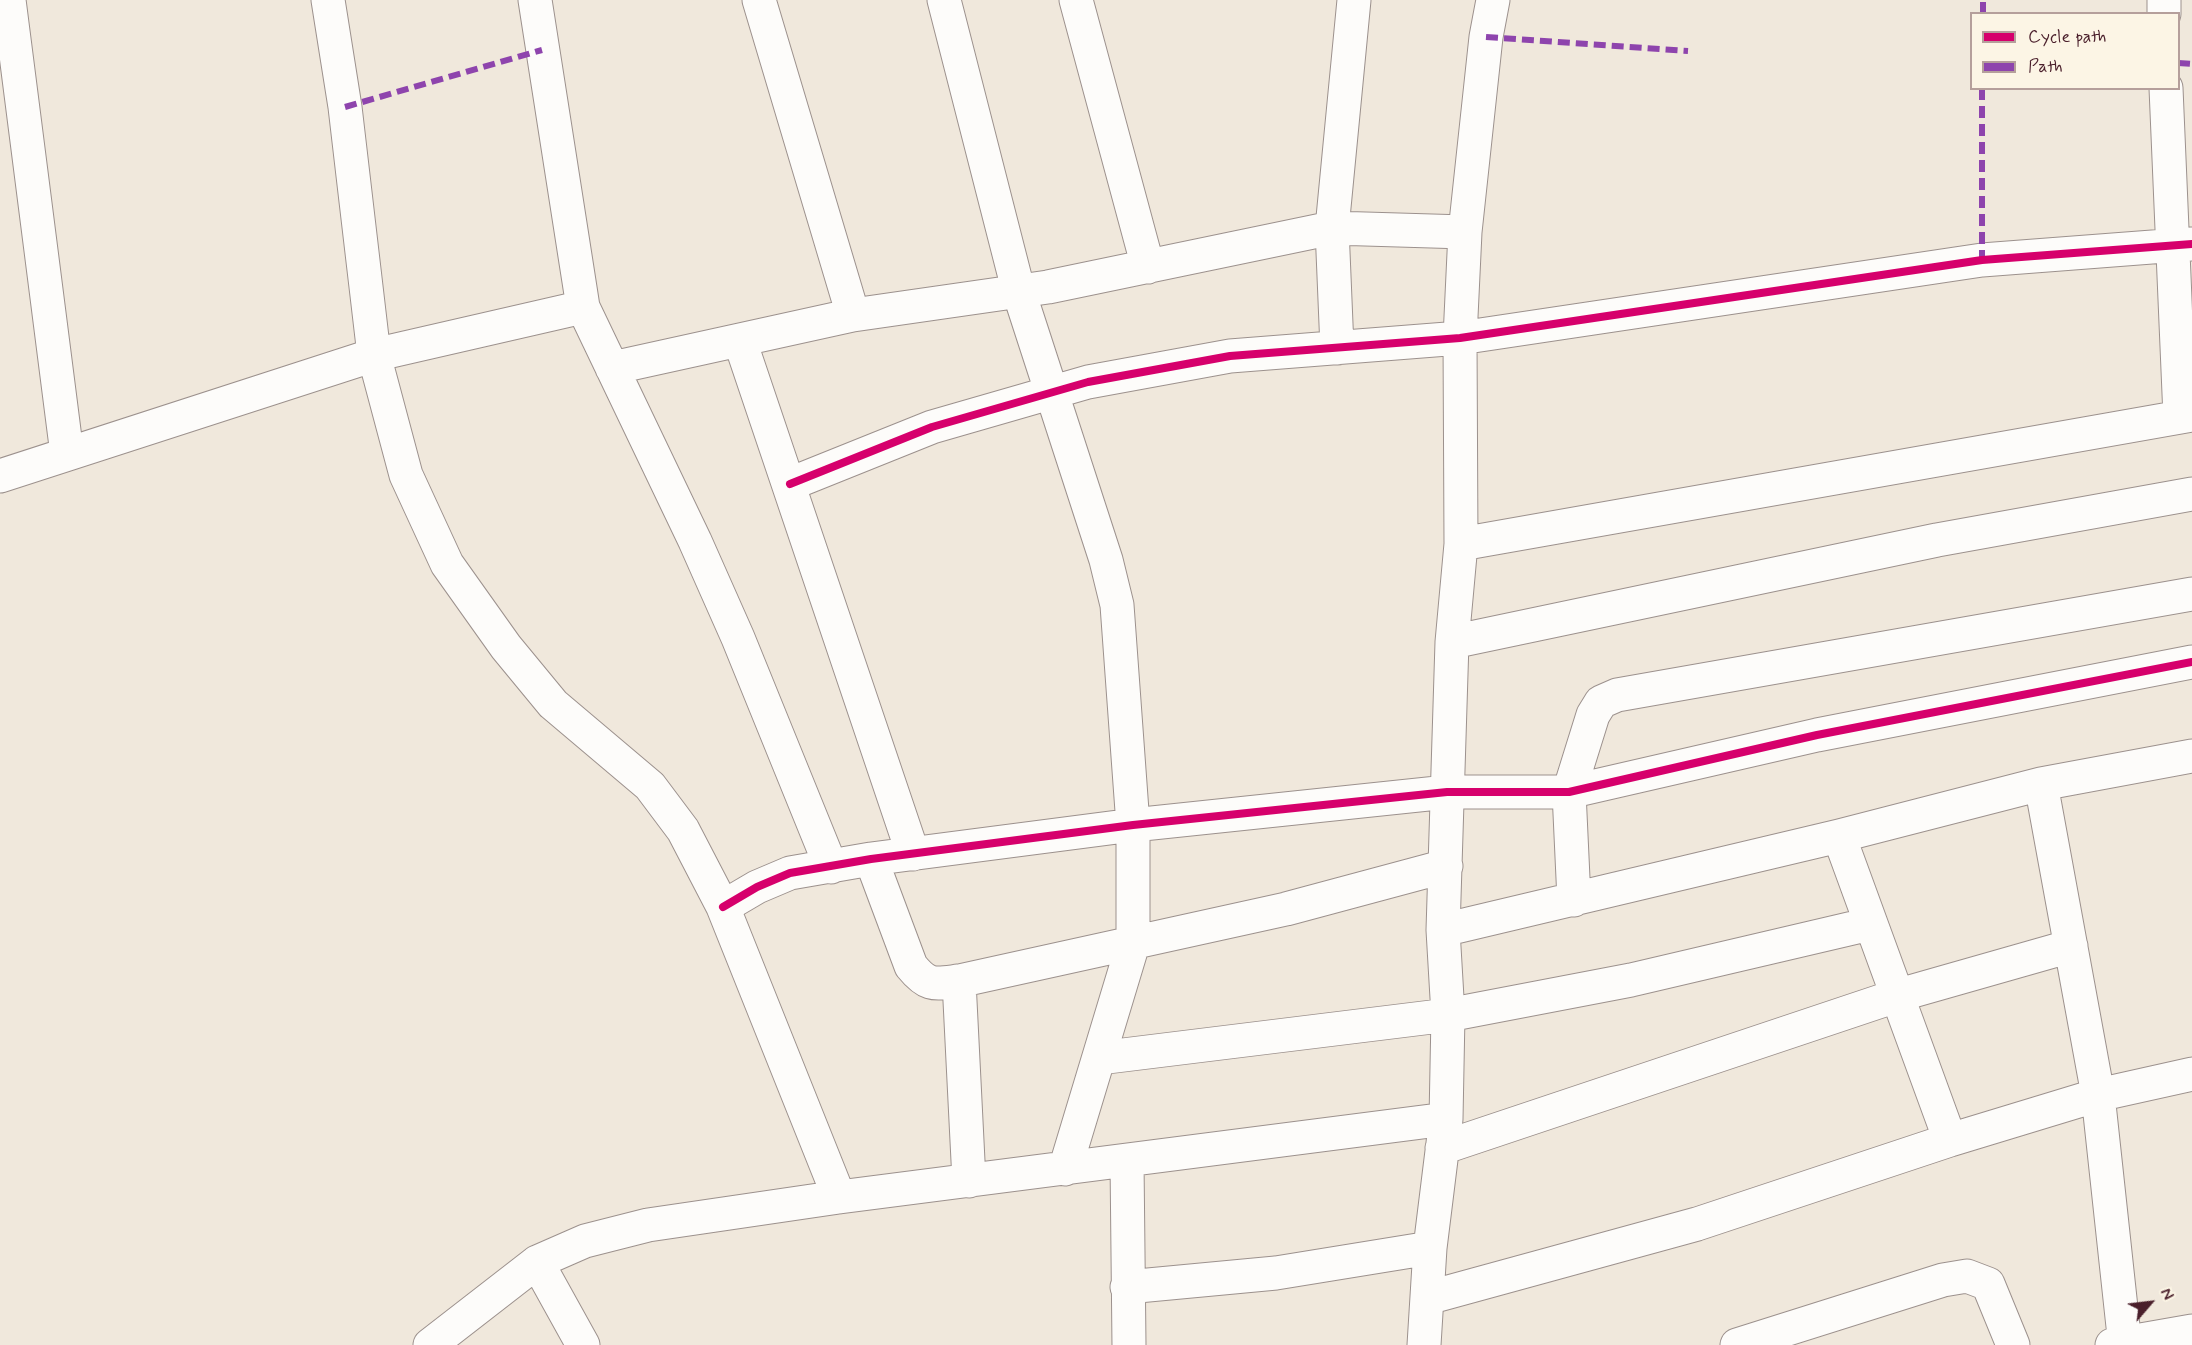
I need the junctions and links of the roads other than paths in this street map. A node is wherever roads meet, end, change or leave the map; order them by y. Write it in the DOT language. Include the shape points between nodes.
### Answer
graph roads {
  1 [pos="9,0"];
  2 [pos="328,0"];
  3 [pos="535,0"];
  4 [pos="759,0"];
  5 [pos="944,0"];
  6 [pos="1076,0"];
  7 [pos="1354,0"];
  8 [pos="1493,0"];
  9 [pos="2166,90"];
  10 [pos="1332,228"];
  11 [pos="1465,232"];
  12 [pos="2183,244"];
  13 [pos="1148,267"];
  14 [pos="1018,289"];
  15 [pos="583,307"];
  16 [pos="853,315"];
  17 [pos="1460,338"];
  18 [pos="740,341"];
  19 [pos="1337,348"];
  20 [pos="374,355"];
  21 [pos="612,368"];
  22 [pos="1052,393"];
  23 [pos="2186,416"];
  24 [pos="67,454"];
  25 [pos="0,476"];
  26 [pos="790,484"];
  27 [pos="2192,494"];
  28 [pos="1461,544"];
  29 [pos="2192,594"];
  30 [pos="1452,642"];
  31 [pos="2192,662"];
  32 [pos="2192,756"];
  33 [pos="2041,784"];
  34 [pos="1447,792"];
  35 [pos="1569,792"];
  36 [pos="1133,825"];
  37 [pos="1839,836"];
  38 [pos="913,854"];
  39 [pos="871,859"];
  40 [pos="1446,866"];
  41 [pos="831,867"];
  42 [pos="1574,900"];
  43 [pos="723,907"];
  44 [pos="1870,924"];
  45 [pos="1443,930"];
  46 [pos="1133,944"];
  47 [pos="2071,946"];
  48 [pos="959,981"];
  49 [pos="1899,995"];
  50 [pos="1448,1016"];
  51 [pos="1099,1058"];
  52 [pos="2192,1074"];
  53 [pos="2098,1095"];
  54 [pos="1444,1134"];
  55 [pos="1950,1140"];
  56 [pos="1127,1161"];
  57 [pos="1065,1169"];
  58 [pos="969,1181"];
  59 [pos="839,1197"];
  60 [pos="1430,1248"];
  61 [pos="537,1262"];
  62 [pos="1127,1287"];
  63 [pos="1427,1298"];
  64 [pos="2192,1331"];
  65 [pos="2121,1344"];
  66 [pos="430,1345"];
  67 [pos="583,1345"];
  68 [pos="1129,1345"];
  69 [pos="1424,1345"];
  70 [pos="1737,1345"];
  71 [pos="2013,1345"];
  1 -- 24 [label="street"];
  2 -- 20 [label="street" via="345,107"];
  3 -- 15 [label="street"];
  4 -- 16 [label="street"];
  5 -- 14 [label="street"];
  6 -- 13 [label="street"];
  7 -- 10 [label="street"];
  8 -- 11 [label="street"];
  9 -- 12 [label="street"];
  10 -- 11 [label="street"];
  10 -- 13 [label="street"];
  10 -- 19 [label="street"];
  11 -- 17 [label="street"];
  12 -- 17 [label="street" via="1982,261"];
  12 -- 23 [label="street"];
  13 -- 14 [label="street" via="1048,287"];
  14 -- 16 [label="street"];
  14 -- 22 [label="street"];
  15 -- 20 [label="street"];
  15 -- 21 [label="street"];
  16 -- 18 [label="street"];
  17 -- 19 [label="street"];
  17 -- 28 [label="street"];
  18 -- 21 [label="street"];
  18 -- 26 [label="street"];
  19 -- 22 [label="street" via="1230,356 1088,382"];
  20 -- 24 [label="street"];
  20 -- 43 [label="street" via="406,475 447,564 506,647 553,704 650,786 683,830"];
  21 -- 41 [label="street" via="738,638"];
  22 -- 26 [label="street" via="932,427"];
  22 -- 36 [label="street" via="1117,605"];
  23 -- 28 [label="street"];
  24 -- 25 [label="street"];
  26 -- 38 [label="street"];
  27 -- 30 [label="street" via="1937,540"];
  28 -- 30 [label="street"];
  29 -- 35 [label="street" via="1617,695 1601,702 1593,714"];
  30 -- 34 [label="street"];
  31 -- 35 [label="street" via="1817,735"];
  32 -- 33 [label="street"];
  33 -- 37 [label="street"];
  33 -- 47 [label="street"];
  34 -- 35 [label="street"];
  34 -- 36 [label="street"];
  34 -- 40 [label="street"];
  35 -- 42 [label="street"];
  36 -- 38 [label="street"];
  36 -- 46 [label="street"];
  37 -- 42 [label="street"];
  37 -- 44 [label="street"];
  38 -- 39 [label="street"];
  39 -- 41 [label="street"];
  39 -- 48 [label="street" via="911,966 921,979 933,984"];
  40 -- 45 [label="street"];
  40 -- 46 [label="street" via="1286,909"];
  41 -- 43 [label="street" via="790,873"];
  42 -- 45 [label="street"];
  43 -- 59 [label="street"];
  44 -- 49 [label="street"];
  44 -- 50 [label="street" via="1631,980"];
  45 -- 50 [label="street"];
  46 -- 48 [label="street"];
  46 -- 51 [label="street"];
  47 -- 49 [label="street"];
  47 -- 53 [label="street"];
  48 -- 58 [label="street"];
  49 -- 54 [label="street"];
  49 -- 55 [label="street"];
  50 -- 51 [label="street"];
  50 -- 54 [label="street"];
  51 -- 57 [label="street"];
  52 -- 53 [label="street"];
  53 -- 55 [label="street"];
  53 -- 65 [label="street"];
  54 -- 56 [label="street"];
  54 -- 60 [label="street"];
  55 -- 63 [label="street" via="1697,1224"];
  56 -- 57 [label="street"];
  56 -- 62 [label="street"];
  57 -- 58 [label="street"];
  58 -- 59 [label="street"];
  59 -- 61 [label="street" via="648,1225 585,1241"];
  60 -- 62 [label="street" via="1276,1273"];
  60 -- 63 [label="street"];
  61 -- 66 [label="street"];
  61 -- 67 [label="street"];
  62 -- 68 [label="street"];
  63 -- 69 [label="street"];
  64 -- 65 [label="street"];
  70 -- 71 [label="street" via="1967,1275 1988,1284"];
}
